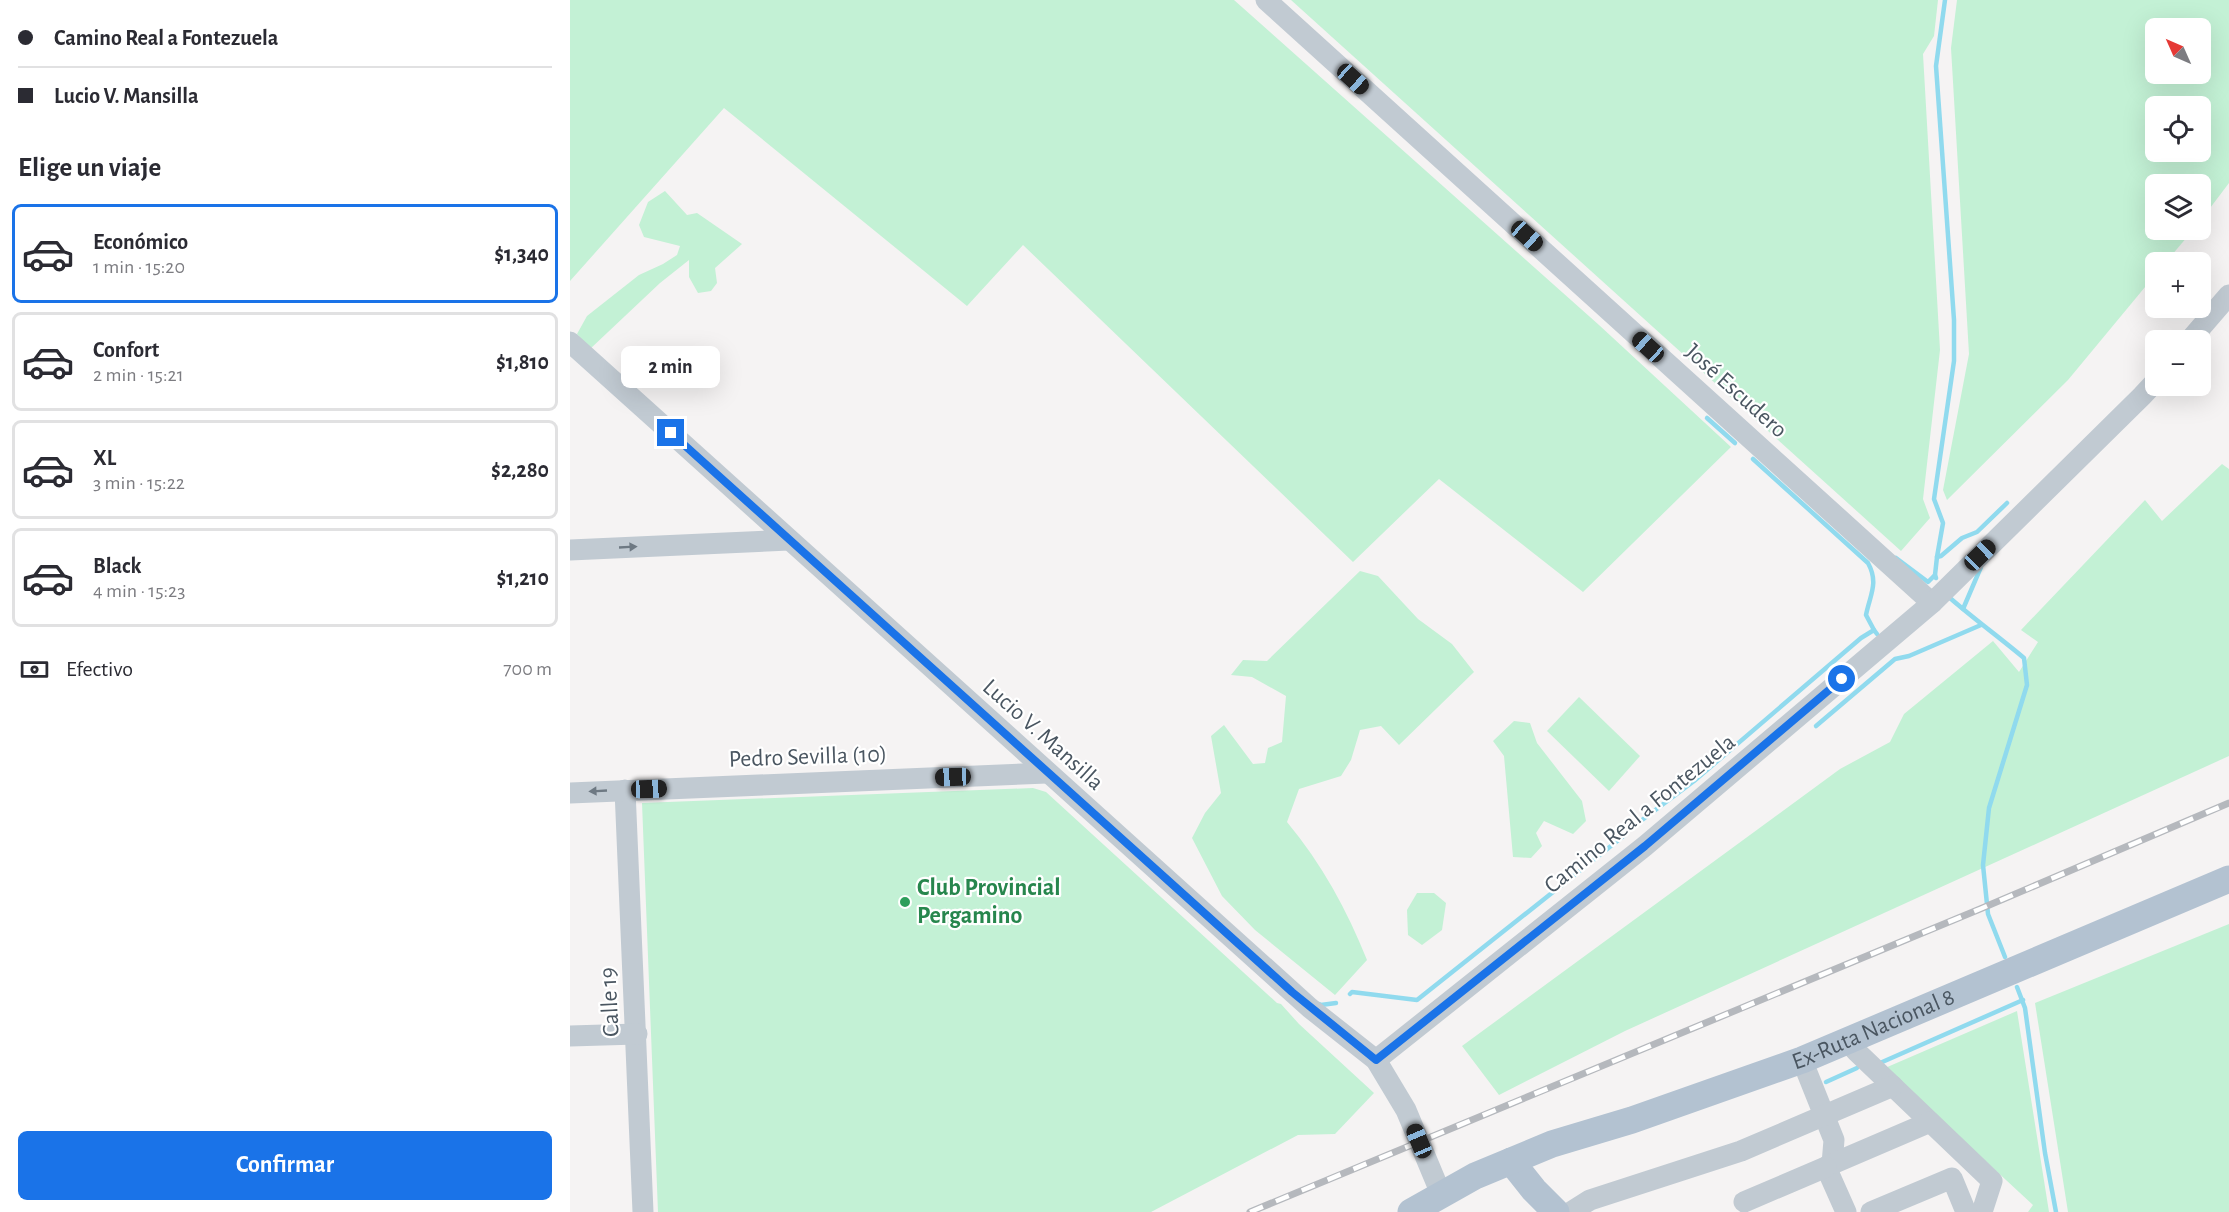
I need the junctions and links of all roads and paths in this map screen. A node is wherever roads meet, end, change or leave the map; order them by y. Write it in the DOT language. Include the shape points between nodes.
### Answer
graph roads {
  1 [pos="1266,0"];
  2 [pos="2229,295"];
  3 [pos="2199,330"];
  4 [pos="570,342"];
  5 [pos="2145,393"];
  6 [pos="789,540"];
  7 [pos="570,550"];
  8 [pos="1932,603"];
  9 [pos="1047,773"];
  10 [pos="625,790"];
  11 [pos="570,793"];
  12 [pos="2229,879"];
  13 [pos="637,1034"];
  14 [pos="570,1036"];
  15 [pos="1847,1041"];
  16 [pos="1376,1060"];
  17 [pos="1802,1060"];
  18 [pos="1893,1086"];
  19 [pos="1825,1116"];
  20 [pos="1930,1122"];
  21 [pos="1511,1161"];
  22 [pos="1829,1166"];
  23 [pos="1441,1194"];
  24 [pos="1744,1202"];
  25 [pos="643,1212"];
  26 [pos="1411,1212"];
  27 [pos="1557,1212"];
  28 [pos="1571,1212"];
  29 [pos="1846,1212"];
  30 [pos="1870,1212"];
  31 [pos="1966,1212"];
  32 [pos="1982,1212"];
  1 -- 8 [label="street, José Escudero"];
  2 -- 3 [label="street"];
  4 -- 6 [label="street, Lucio V. Mansilla"];
  5 -- 8 [label="street, Camino Real a Fontezuela"];
  7 -- 6 [label="street, one-way"];
  6 -- 9 [label="street, Lucio V. Mansilla"];
  8 -- 16 [label="street, Camino Real a Fontezuela" via="1645,846"];
  9 -- 10 [label="street, Pedro Sevilla (10)"];
  9 -- 16 [label="street, Lucio V. Mansilla" via="1310,1008"];
  10 -- 11 [label="street, Pedro Sevilla (10), one-way"];
  10 -- 13 [label="street, Calle 19"];
  12 -- 15 [label="main road, Ex-Ruta Nacional 8"];
  13 -- 14 [label="street"];
  13 -- 25 [label="street, Calle 19"];
  15 -- 17 [label="main road, Ex-Ruta Nacional 8"];
  15 -- 18 [label="street"];
  16 -- 23 [label="street, Lucio V. Mansilla" via="1406,1110"];
  17 -- 19 [label="street"];
  17 -- 21 [label="main road, Ex-Ruta Nacional 8"];
  18 -- 19 [label="street"];
  18 -- 20 [label="street"];
  19 -- 22 [label="street" via="1834,1140"];
  19 -- 28 [label="street" via="1741,1151 1590,1200"];
  20 -- 22 [label="street"];
  20 -- 32 [label="street" via="1992,1181"];
  21 -- 23 [label="main road, Ex-Ruta Nacional 8"];
  21 -- 27 [label="main road"];
  22 -- 24 [label="street"];
  22 -- 29 [label="street"];
  23 -- 26 [label="main road, Ex-Ruta Nacional 8"];
  30 -- 31 [label="street" via="1952,1178"];
}
